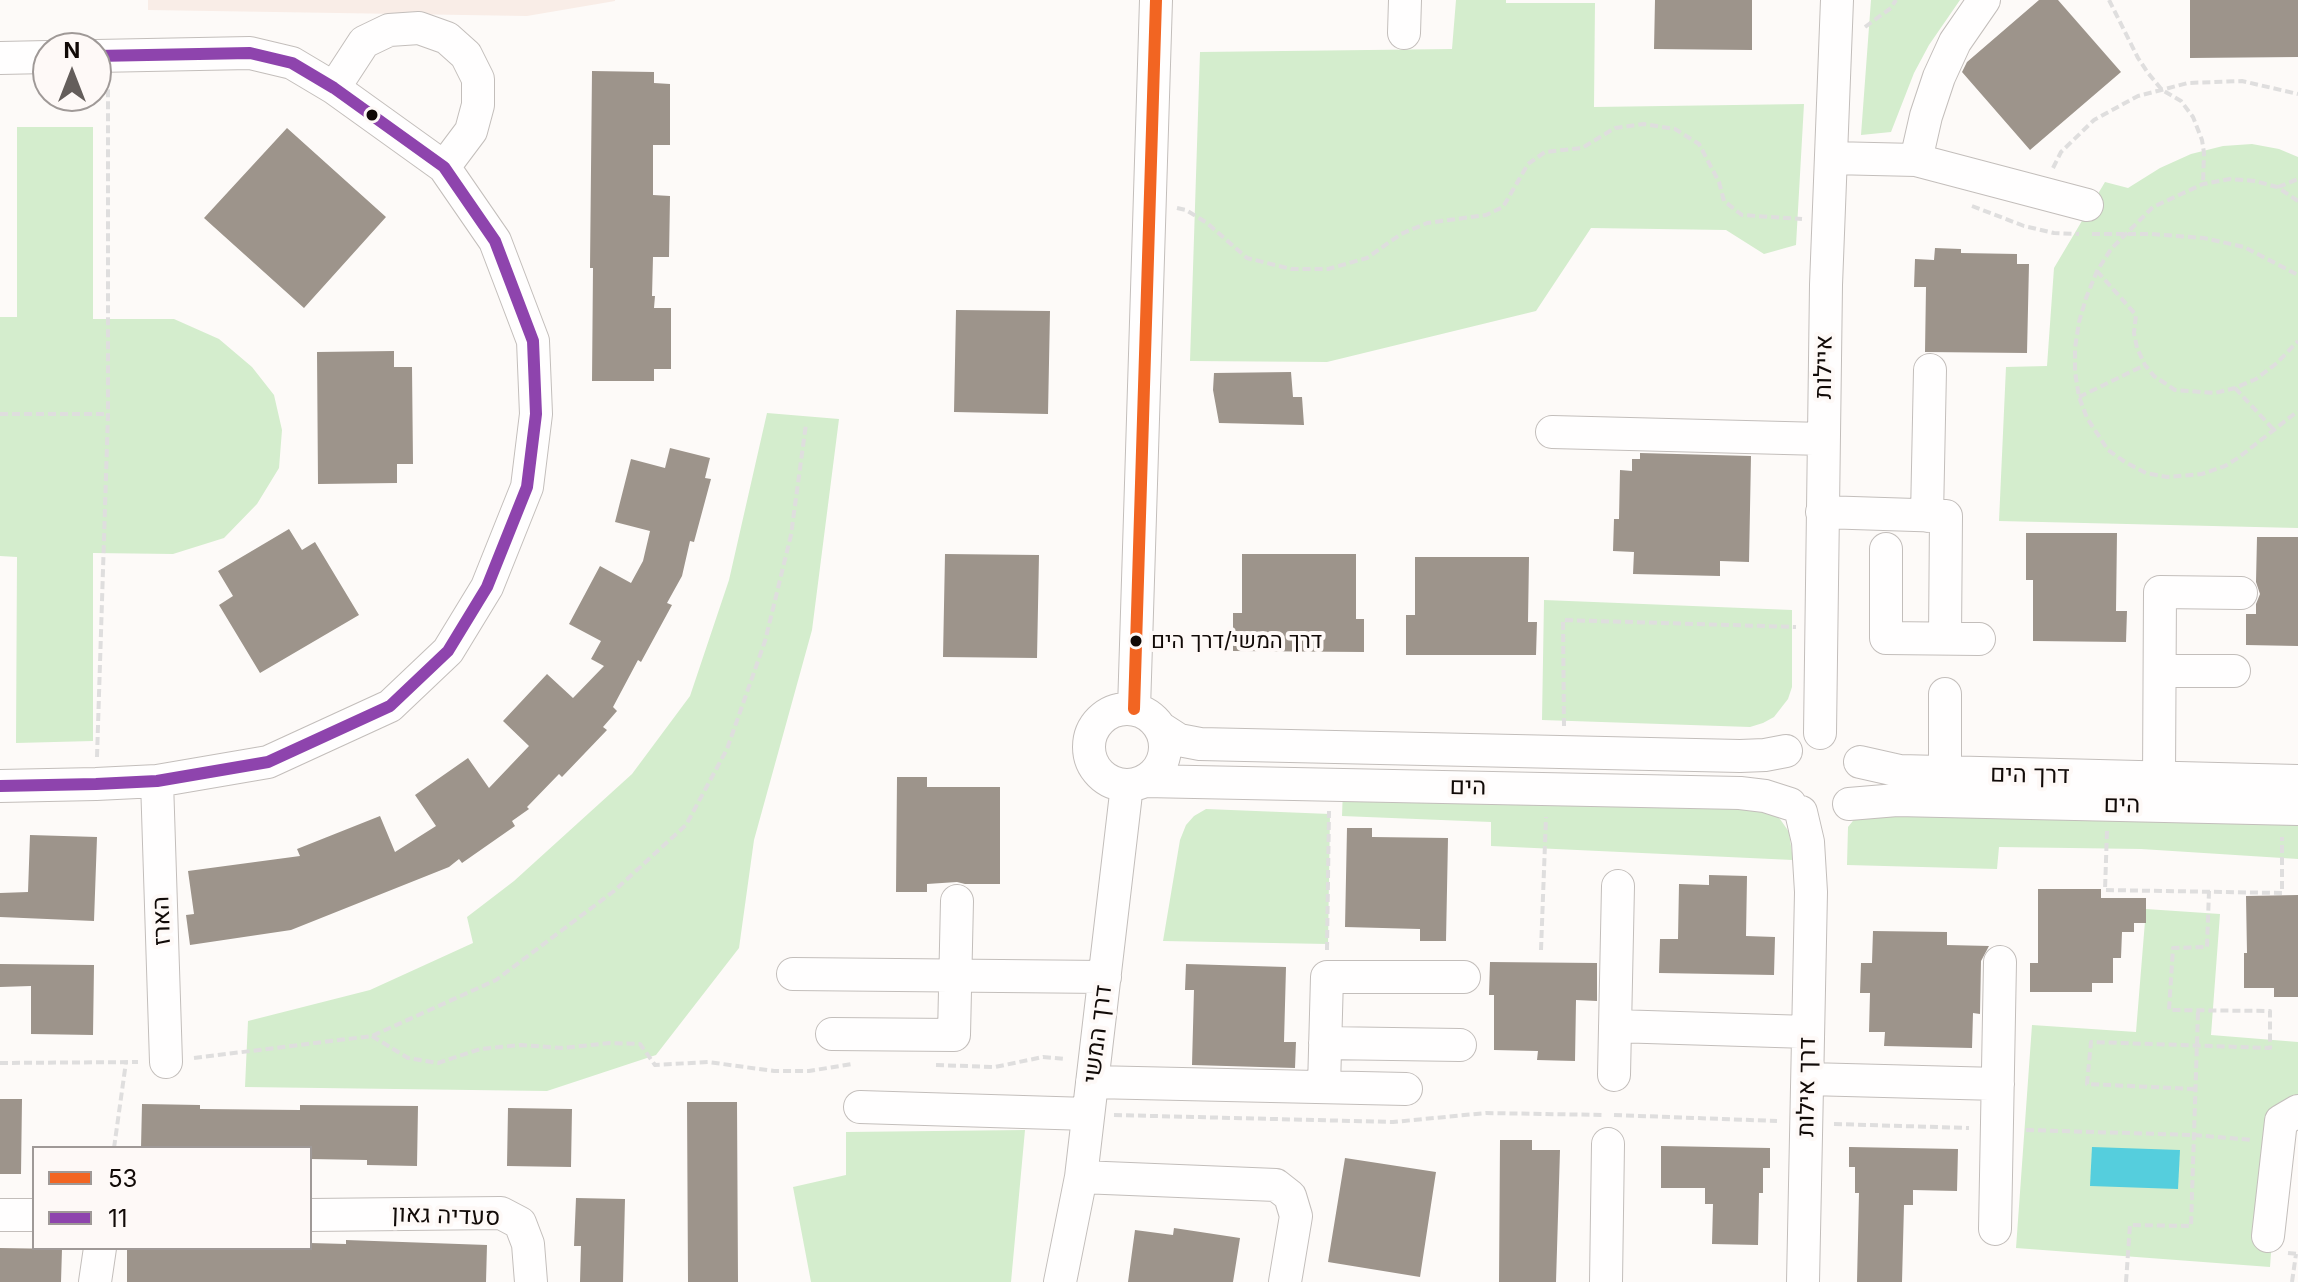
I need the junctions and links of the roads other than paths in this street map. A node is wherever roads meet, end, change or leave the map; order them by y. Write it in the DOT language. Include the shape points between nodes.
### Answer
graph roads {
  1 [pos="1156,0"];
  2 [pos="1405,0"];
  3 [pos="1837,0"];
  4 [pos="1984,0"];
  5 [pos="1404,33"];
  6 [pos="112,56"];
  7 [pos="32,57"];
  8 [pos="0,58"];
  9 [pos="334,88"];
  10 [pos="1831,158"];
  11 [pos="1916,160"];
  12 [pos="444,167"];
  13 [pos="2087,205"];
  14 [pos="1930,370"];
  15 [pos="1552,432"];
  16 [pos="1823,439"];
  17 [pos="1822,512"];
  18 [pos="1927,516"];
  19 [pos="1886,549"];
  20 [pos="2241,593"];
  21 [pos="1945,638"];
  22 [pos="1979,639"];
  23 [pos="2160,671"];
  24 [pos="2234,671"];
  25 [pos="1945,694"];
  26 [pos="1134,709"];
  27 [pos="1162,729"];
  28 [pos="1820,733"];
  29 [pos="1786,751"];
  30 [pos="1860,762"];
  31 [pos="1945,772"];
  32 [pos="2159,778"];
  33 [pos="157,781"];
  34 [pos="2298,781"];
  35 [pos="1136,783"];
  36 [pos="0,786"];
  37 [pos="1847,806"];
  38 [pos="1796,808"];
  39 [pos="2290,809"];
  40 [pos="1618,886"];
  41 [pos="1811,892"];
  42 [pos="957,901"];
  43 [pos="2000,962"];
  44 [pos="793,974"];
  45 [pos="955,977"];
  46 [pos="1105,977"];
  47 [pos="1464,977"];
  48 [pos="1615,1026"];
  49 [pos="1808,1032"];
  50 [pos="832,1034"];
  51 [pos="1325,1043"];
  52 [pos="1460,1045"];
  53 [pos="166,1062"];
  54 [pos="1093,1072"];
  55 [pos="1614,1075"];
  56 [pos="1808,1079"];
  57 [pos="1998,1084"];
  58 [pos="1324,1087"];
  59 [pos="1406,1089"];
  60 [pos="860,1107"];
  61 [pos="2298,1111"];
  62 [pos="1088,1114"];
  63 [pos="1608,1144"];
  64 [pos="1081,1177"];
  65 [pos="0,1215"];
  66 [pos="32,1215"];
  67 [pos="312,1215"];
  68 [pos="1995,1229"];
  69 [pos="2268,1236"];
  70 [pos="100,1250"];
  71 [pos="95,1282"];
  72 [pos="531,1282"];
  73 [pos="1060,1282"];
  74 [pos="1285,1282"];
  75 [pos="1606,1282"];
  76 [pos="1803,1282"];
  1 -- 26 [label="street"];
  2 -- 5 [label="street"];
  3 -- 10 [label="street, איילות"];
  4 -- 11 [label="street" via="1939,77"];
  6 -- 9 [label="street" via="250,53 292,63"];
  7 -- 8 [label="street"];
  9 -- 12 [label="street"];
  9 -- 12 [label="street" via="364,42 389,30 419,28 447,38 466,55 478,79 478,105 471,131"];
  10 -- 11 [label="street"];
  10 -- 16 [label="street, איילות"];
  11 -- 13 [label="street"];
  12 -- 33 [label="street" via="495,241 533,341 536,414 527,487 487,587 448,651 390,706 268,762"];
  14 -- 18 [label="street"];
  15 -- 16 [label="street"];
  16 -- 17 [label="street, איילות"];
  17 -- 18 [label="street"];
  17 -- 28 [label="street, איילות"];
  18 -- 21 [label="street" via="1946,516"];
  19 -- 21 [label="street" via="1886,638"];
  20 -- 23 [label="street" via="2160,592"];
  21 -- 22 [label="street"];
  23 -- 24 [label="street"];
  23 -- 32 [label="street"];
  25 -- 31 [label="street"];
  26 -- 27 [label="street"];
  26 -- 35 [label="street" via="1105,716 1093,729 1089,753 1109,781"];
  27 -- 29 [label="street, הים" via="1200,744 1740,756"];
  27 -- 35 [label="street" via="1164,759 1159,769"];
  28 -- 29 [label="street" via="1801,738"];
  28 -- 30 [label="street" via="1845,741"];
  29 -- 38 [label="street" via="1779,781"];
  30 -- 31 [label="street, דרך הים" via="1900,771"];
  30 -- 37 [label="street" via="1861,781"];
  31 -- 32 [label="street, דרך הים"];
  32 -- 34 [label="street, דרך הים"];
  33 -- 36 [label="street"];
  33 -- 53 [label="street, הארז"];
  35 -- 38 [label="street, הים" via="1740,793"];
  35 -- 46 [label="street, דרך המשי"];
  37 -- 38 [label="street" via="1820,816"];
  37 -- 39 [label="street, הים" via="1897,800"];
  37 -- 41 [label="street" via="1821,840"];
  38 -- 41 [label="street" via="1808,842"];
  40 -- 48 [label="street"];
  41 -- 49 [label="street, דרך אילות"];
  42 -- 45 [label="street"];
  43 -- 57 [label="street"];
  44 -- 45 [label="street"];
  45 -- 46 [label="street"];
  45 -- 50 [label="street" via="954,1035"];
  46 -- 54 [label="street, דרך המשי"];
  47 -- 51 [label="street" via="1327,977"];
  48 -- 49 [label="street"];
  48 -- 55 [label="street"];
  49 -- 56 [label="street, דרך אילות"];
  51 -- 52 [label="street"];
  51 -- 58 [label="street"];
  54 -- 58 [label="street"];
  54 -- 62 [label="street, דרך המשי"];
  56 -- 57 [label="street"];
  56 -- 76 [label="street, דרך אילות"];
  57 -- 68 [label="street"];
  58 -- 59 [label="street"];
  60 -- 62 [label="street"];
  61 -- 69 [label="street" via="2281,1121"];
  62 -- 64 [label="street, דרך המשי"];
  63 -- 75 [label="street"];
  64 -- 73 [label="street, דרך המשי"];
  64 -- 74 [label="street" via="1276,1185 1290,1196 1296,1216"];
  65 -- 66 [label="street"];
  67 -- 72 [label="street, סעדיה גאון" via="501,1213 520,1223 528,1244"];
  70 -- 71 [label="street"];
}
